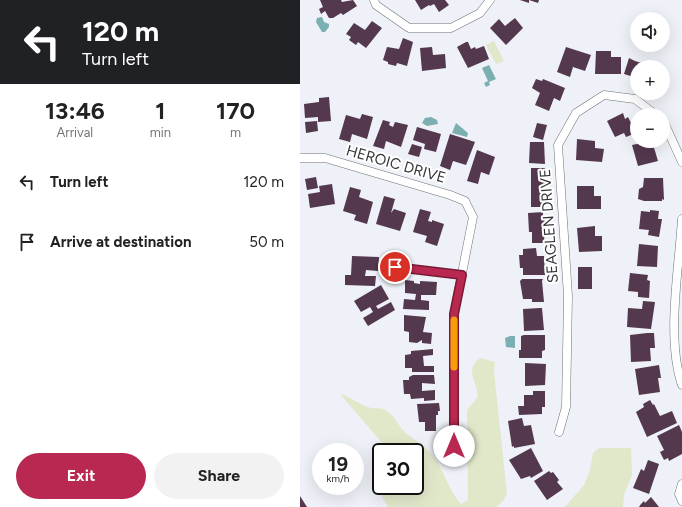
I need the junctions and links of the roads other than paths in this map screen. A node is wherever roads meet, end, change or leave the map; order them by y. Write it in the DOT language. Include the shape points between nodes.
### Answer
graph roads {
  1 [pos="374,0"];
  2 [pos="490,0"];
  3 [pos="647,108"];
  4 [pos="670,135"];
  5 [pos="300,158"];
  6 [pos="682,162"];
  7 [pos="682,219"];
  8 [pos="395,267"];
  9 [pos="462,275"];
  10 [pos="682,384"];
  11 [pos="559,432"];
  12 [pos="454,446"];
  13 [pos="682,484"];
  14 [pos="682,501"];
  1 -- 2 [label="street" via="376,5 409,28 451,28 480,13"];
  3 -- 11 [label="street, SEAGLEN DRIVE" via="635,98 604,95 576,113 558,145 568,296 566,407"];
  4 -- 6 [label="street"];
  5 -- 9 [label="street, HEROIC DRIVE" via="325,158 465,201 473,217"];
  7 -- 10 [label="street" via="675,313 677,368"];
  8 -- 9 [label="lane"];
  9 -- 12 [label="street" via="454,314"];
  13 -- 14 [label="street" via="679,494"];
}
